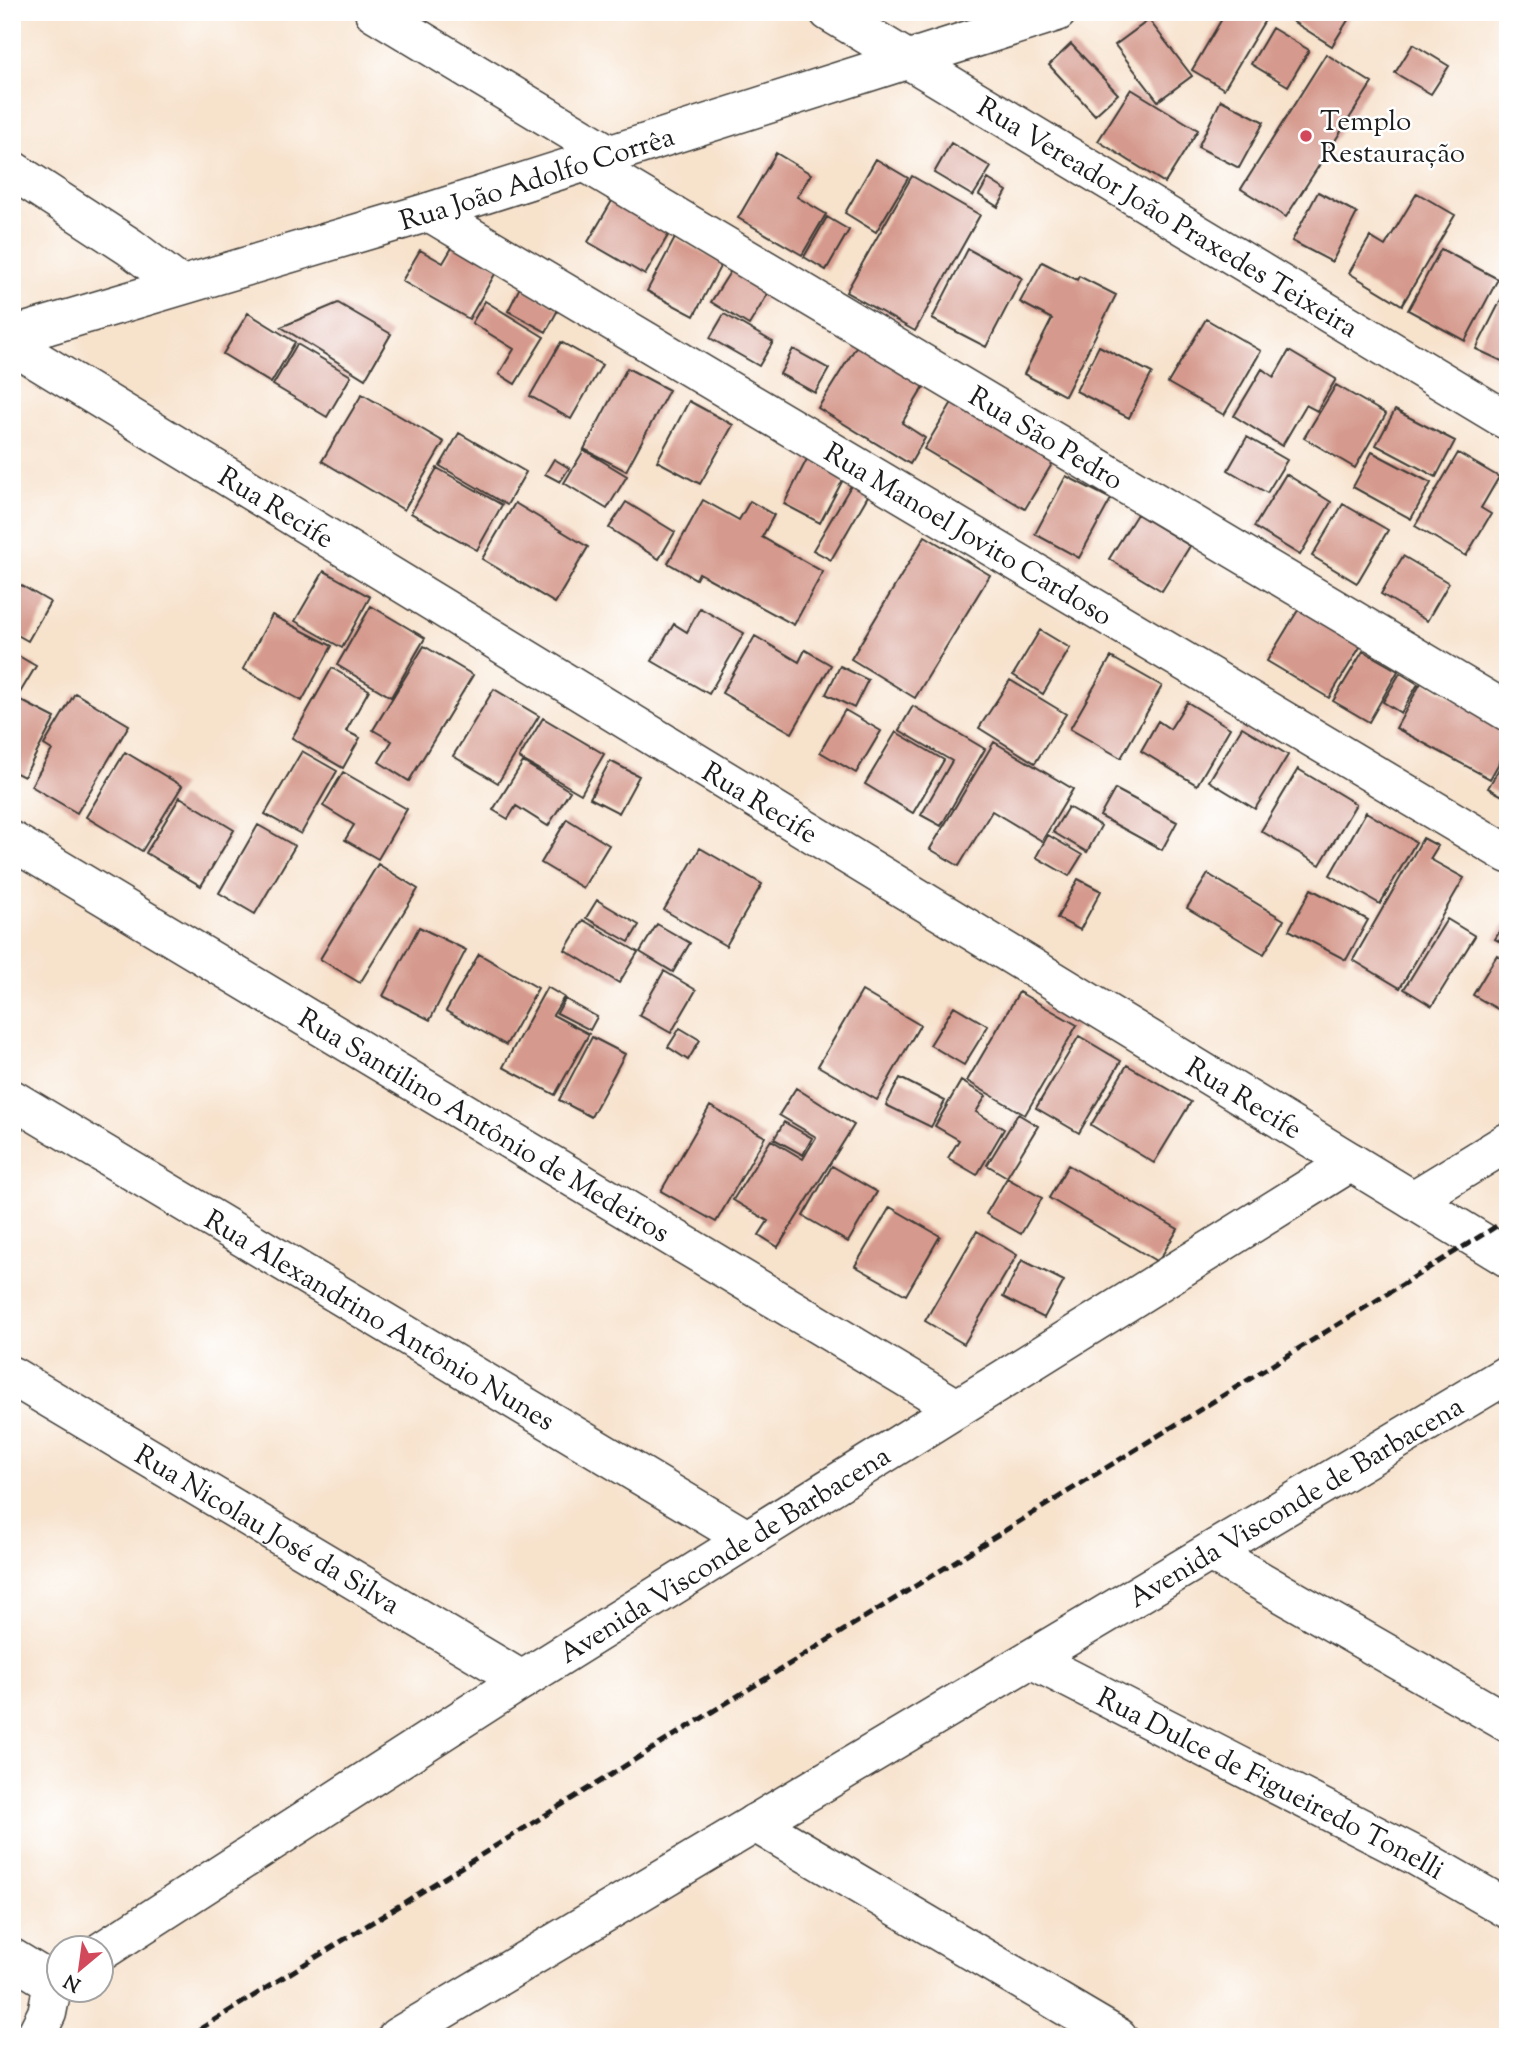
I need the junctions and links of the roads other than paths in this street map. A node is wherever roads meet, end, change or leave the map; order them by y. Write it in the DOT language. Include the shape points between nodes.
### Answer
graph roads {
  1 [pos="374,12"];
  2 [pos="829,12"];
  3 [pos="1056,12"];
  4 [pos="906,59"];
  5 [pos="598,159"];
  6 [pos="12,170"];
  7 [pos="429,212"];
  8 [pos="180,285"];
  9 [pos="12,336"];
  10 [pos="12,345"];
  11 [pos="1508,421"];
  12 [pos="1508,712"];
  13 [pos="12,841"];
  14 [pos="1508,854"];
  15 [pos="12,1098"];
  16 [pos="1508,1142"];
  17 [pos="1352,1162"];
  18 [pos="1413,1200"];
  19 [pos="1508,1258"];
  20 [pos="1508,1374"];
  21 [pos="12,1376"];
  22 [pos="957,1408"];
  23 [pos="747,1539"];
  24 [pos="1210,1552"];
  25 [pos="1031,1659"];
  26 [pos="522,1680"];
  27 [pos="1508,1723"];
  28 [pos="755,1824"];
  29 [pos="1508,1909"];
  30 [pos="116,1942"];
  31 [pos="12,1958"];
  32 [pos="46,1975"];
  33 [pos="49,2004"];
  34 [pos="35,2037"];
  35 [pos="397,2037"];
  36 [pos="1118,2037"];
  1 -- 5 [label="street, Rua São Pedro"];
  2 -- 4 [label="street, Rua Vereador João Praxedes Teixeira"];
  3 -- 4 [label="street, Rua João Adolfo Corrêa"];
  4 -- 5 [label="street, Rua João Adolfo Corrêa"];
  4 -- 11 [label="street, Rua Vereador João Praxedes Teixeira"];
  5 -- 7 [label="street, Rua João Adolfo Corrêa"];
  5 -- 12 [label="street, Rua São Pedro"];
  6 -- 8 [label="street"];
  7 -- 8 [label="street, Rua João Adolfo Corrêa"];
  7 -- 14 [label="street, Rua Manoel Jovito Cardoso"];
  8 -- 9 [label="street, Rua João Adolfo Corrêa"];
  10 -- 17 [label="street, Rua Recife"];
  13 -- 22 [label="street, Rua Santilino Antônio de Medeiros"];
  15 -- 23 [label="street, Rua Alexandrino Antônio Nunes"];
  16 -- 18 [label="street"];
  17 -- 18 [label="street, Rua Recife"];
  17 -- 22 [label="street, Avenida Visconde de Barbacena"];
  18 -- 19 [label="street, Rua Recife"];
  20 -- 24 [label="street, Avenida Visconde de Barbacena"];
  21 -- 26 [label="street, Rua Nicolau José da Silva"];
  22 -- 23 [label="street, Avenida Visconde de Barbacena"];
  23 -- 26 [label="street, Avenida Visconde de Barbacena"];
  24 -- 25 [label="street, Avenida Visconde de Barbacena"];
  24 -- 27 [label="street"];
  25 -- 28 [label="street, Avenida Visconde de Barbacena"];
  25 -- 29 [label="street, Rua Dulce de Figueiredo Tonelli" via="1416,1856"];
  26 -- 30 [label="street, Avenida Visconde de Barbacena"];
  28 -- 35 [label="street, Avenida Visconde de Barbacena"];
  28 -- 36 [label="street"];
  31 -- 32 [label="street"];
  33 -- 34 [label="street"];
}
